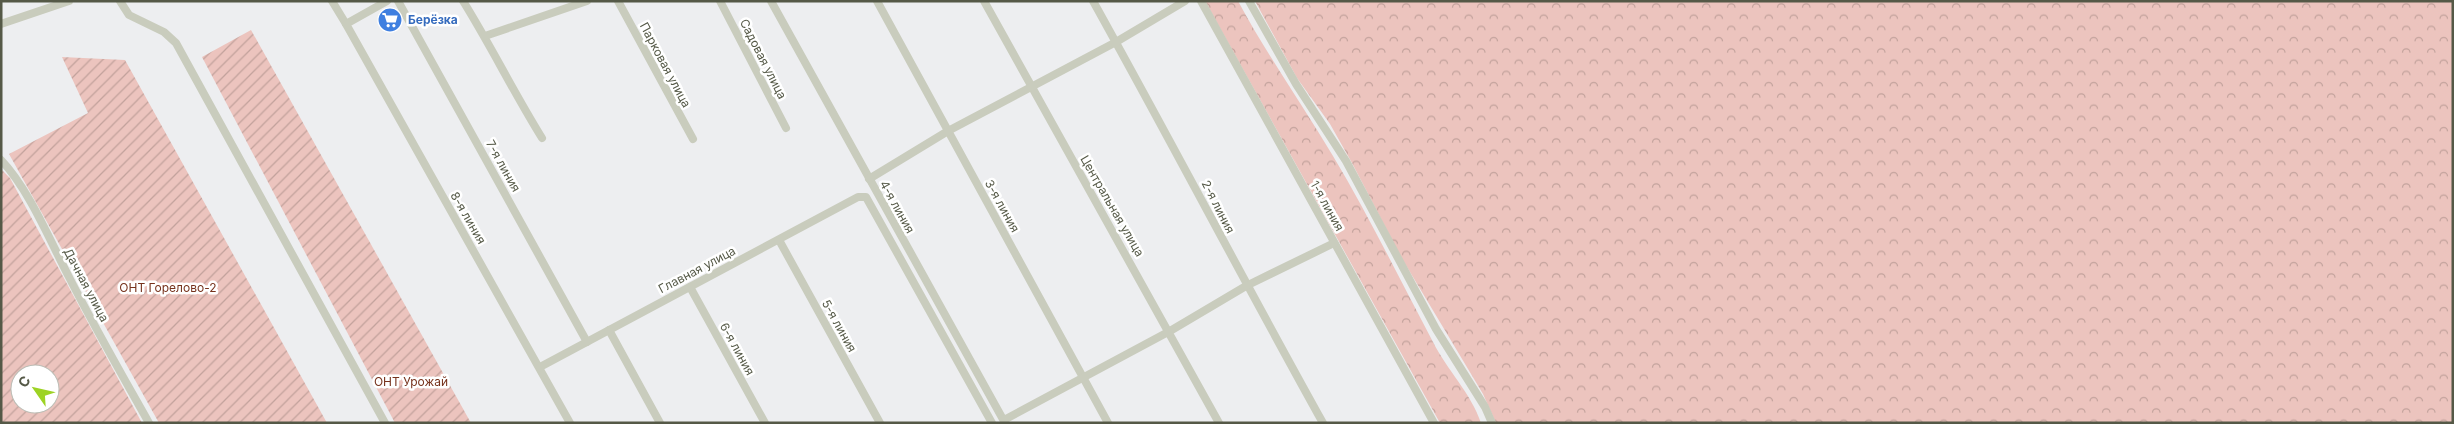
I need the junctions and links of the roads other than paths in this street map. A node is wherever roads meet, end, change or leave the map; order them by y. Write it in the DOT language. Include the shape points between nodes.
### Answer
graph roads {
  1 [pos="69,1"];
  2 [pos="120,1"];
  3 [pos="332,1"];
  4 [pos="387,1"];
  5 [pos="398,1"];
  6 [pos="463,1"];
  7 [pos="587,1"];
  8 [pos="618,1"];
  9 [pos="720,1"];
  10 [pos="772,1"];
  11 [pos="877,1"];
  12 [pos="984,1"];
  13 [pos="1093,1"];
  14 [pos="1185,1"];
  15 [pos="1201,1"];
  16 [pos="1249,1"];
  17 [pos="1,24"];
  18 [pos="346,24"];
  19 [pos="485,36"];
  20 [pos="1116,42"];
  21 [pos="1030,86"];
  22 [pos="786,128"];
  23 [pos="948,131"];
  24 [pos="542,138"];
  25 [pos="693,140"];
  26 [pos="1,160"];
  27 [pos="869,179"];
  28 [pos="779,240"];
  29 [pos="1334,243"];
  30 [pos="1246,286"];
  31 [pos="690,287"];
  32 [pos="609,330"];
  33 [pos="1170,331"];
  34 [pos="587,342"];
  35 [pos="540,367"];
  36 [pos="1083,378"];
  37 [pos="1005,422"];
  38 [pos="149,423"];
  39 [pos="385,423"];
  40 [pos="570,423"];
  41 [pos="660,423"];
  42 [pos="765,423"];
  43 [pos="880,423"];
  44 [pos="992,423"];
  45 [pos="1108,423"];
  46 [pos="1219,423"];
  47 [pos="1323,423"];
  48 [pos="1434,423"];
  49 [pos="1492,423"];
  1 -- 17 [label="street"];
  2 -- 39 [label="street" via="129,15 164,32 176,43"];
  3 -- 18 [label="street, 8-я линия"];
  4 -- 18 [label="street"];
  5 -- 34 [label="street, 7-я линия"];
  6 -- 19 [label="street"];
  7 -- 19 [label="street"];
  8 -- 25 [label="street, Парковая улица"];
  9 -- 22 [label="street, Садовая улица"];
  10 -- 27 [label="street, 4-я линия"];
  11 -- 23 [label="street, 3-я линия"];
  12 -- 21 [label="street, Центральная улица"];
  13 -- 20 [label="street, 2-я линия"];
  14 -- 20 [label="street"];
  15 -- 29 [label="street, 1-я линия"];
  16 -- 49 [label="street" via="1296,84 1346,161 1436,329"];
  18 -- 35 [label="street, 8-я линия"];
  19 -- 24 [label="street" via="514,94"];
  20 -- 21 [label="street"];
  20 -- 30 [label="street, 2-я линия"];
  21 -- 23 [label="street"];
  21 -- 33 [label="street, Центральная улица"];
  23 -- 27 [label="street"];
  23 -- 36 [label="street, 3-я линия"];
  26 -- 38 [label="street, Дачная улица" via="10,169 36,214"];
  27 -- 37 [label="street, 4-я линия"];
  28 -- 31 [label="street, Главная улица"];
  28 -- 43 [label="street, 5-я линия"];
  28 -- 44 [label="street, Главная улица" via="858,197 866,197"];
  29 -- 30 [label="street"];
  29 -- 48 [label="street, 1-я линия"];
  30 -- 33 [label="street"];
  30 -- 47 [label="street, 2-я линия"];
  31 -- 32 [label="street, Главная улица"];
  31 -- 42 [label="street, 6-я линия"];
  32 -- 34 [label="street, Главная улица"];
  32 -- 41 [label="street"];
  33 -- 36 [label="street"];
  33 -- 46 [label="street, Центральная улица"];
  34 -- 35 [label="street, Главная улица"];
  35 -- 40 [label="street, 8-я линия"];
  36 -- 37 [label="street"];
  36 -- 45 [label="street, 3-я линия"];
}
